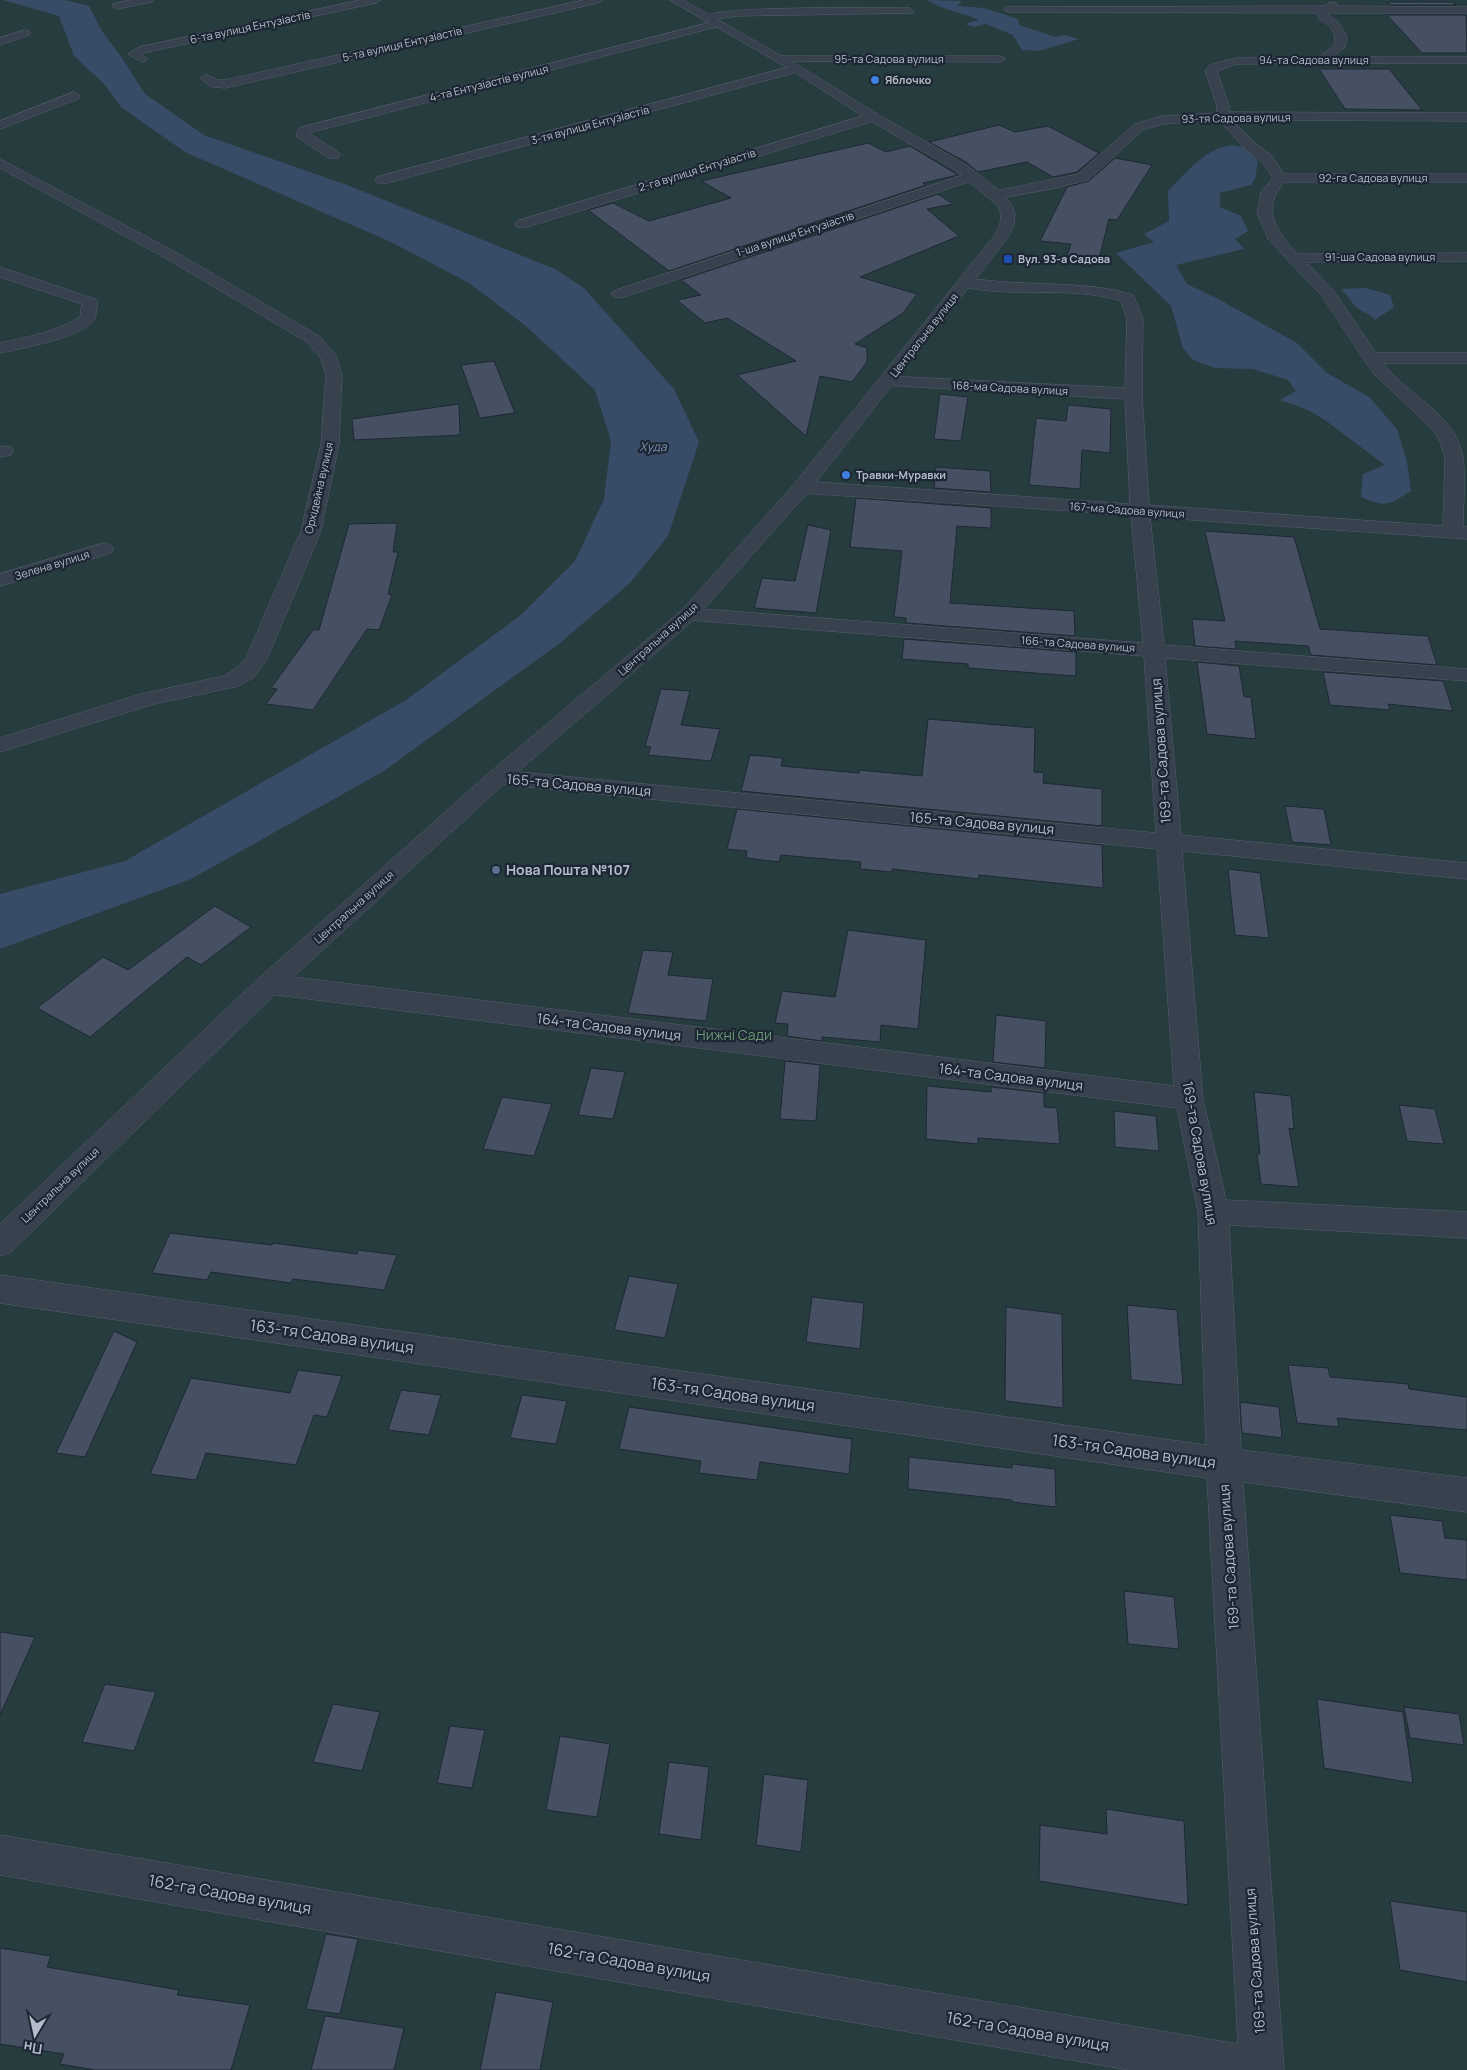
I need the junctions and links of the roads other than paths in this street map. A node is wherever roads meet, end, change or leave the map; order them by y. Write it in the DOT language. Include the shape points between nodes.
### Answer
graph roads {
  1 [pos="148,0"];
  2 [pos="376,0"];
  3 [pos="598,0"];
  4 [pos="675,0"];
  5 [pos="1338,0"];
  6 [pos="117,6"];
  7 [pos="1009,9"];
  8 [pos="1326,10"];
  9 [pos="1467,10"];
  10 [pos="908,11"];
  11 [pos="711,21"];
  12 [pos="25,33"];
  13 [pos="0,42"];
  14 [pos="142,59"];
  15 [pos="778,59"];
  16 [pos="1000,59"];
  17 [pos="1322,60"];
  18 [pos="1467,60"];
  19 [pos="797,70"];
  20 [pos="206,78"];
  21 [pos="74,96"];
  22 [pos="1222,116"];
  23 [pos="872,117"];
  24 [pos="1467,117"];
  25 [pos="0,125"];
  26 [pos="333,155"];
  27 [pos="0,163"];
  28 [pos="972,176"];
  29 [pos="1280,178"];
  30 [pos="1467,178"];
  31 [pos="382,180"];
  32 [pos="996,195"];
  33 [pos="522,224"];
  34 [pos="1467,257"];
  35 [pos="1293,258"];
  36 [pos="0,272"];
  37 [pos="965,283"];
  38 [pos="619,294"];
  39 [pos="0,348"];
  40 [pos="1372,358"];
  41 [pos="1467,358"];
  42 [pos="887,381"];
  43 [pos="1133,394"];
  44 [pos="802,487"];
  45 [pos="1140,512"];
  46 [pos="1460,532"];
  47 [pos="104,549"];
  48 [pos="0,580"];
  49 [pos="690,614"];
  50 [pos="1154,649"];
  51 [pos="1467,675"];
  52 [pos="0,745"];
  53 [pos="498,777"];
  54 [pos="1167,840"];
  55 [pos="1467,870"];
  56 [pos="268,984"];
  57 [pos="1189,1099"];
  58 [pos="1213,1212"];
  59 [pos="1467,1225"];
  60 [pos="0,1243"];
  61 [pos="0,1289"];
  62 [pos="1224,1464"];
  63 [pos="1467,1495"];
  64 [pos="0,1854"];
  65 [pos="1258,2070"];
  66 [pos="1262,2070"];
  1 -- 6 [label="street"];
  2 -- 14 [label="street, 6-та вулиця Ентузіастів" via="139,50 134,54"];
  3 -- 20 [label="street, 5-та вулиця Ентузіастів" via="225,84 216,84"];
  4 -- 11 [label="street, Центральна вулиця"];
  5 -- 8 [label="street"];
  7 -- 8 [label="street"];
  8 -- 9 [label="street"];
  8 -- 17 [label="street" via="1323,17 1334,24 1341,36 1339,47"];
  10 -- 11 [label="street" via="736,13"];
  11 -- 15 [label="street, Центральна вулиця"];
  11 -- 26 [label="street, 4-та Ентузіастів вулиця" via="304,130 302,136"];
  12 -- 13 [label="street"];
  15 -- 16 [label="street, 95-та Садова вулиця"];
  15 -- 19 [label="street, Центральна вулиця"];
  17 -- 18 [label="street, 94-та Садова вулиця"];
  17 -- 22 [label="street, 94-та Садова вулиця" via="1237,60 1216,66 1211,70 1223,106"];
  19 -- 23 [label="street, Центральна вулиця"];
  19 -- 31 [label="street, 3-тя вулиця Ентузіастів"];
  21 -- 25 [label="street"];
  22 -- 24 [label="street, 93-тя Садова вулиця"];
  22 -- 29 [label="street" via="1266,158"];
  22 -- 32 [label="street, 93-тя Садова вулиця" via="1149,123 1133,132 1083,177"];
  23 -- 28 [label="street, Центральна вулиця"];
  23 -- 33 [label="street, 2-га вулиця Ентузіастів"];
  27 -- 52 [label="street, Орхідейна вулиця" via="174,257 313,340 328,356 334,375 330,444 311,531 256,659 246,672 232,681 150,698"];
  28 -- 32 [label="street, Центральна вулиця"];
  28 -- 38 [label="street, 1-ша вулиця Ентузіастів"];
  29 -- 30 [label="street, 92-га Садова вулиця"];
  29 -- 35 [label="street" via="1268,192 1264,213 1275,239"];
  32 -- 37 [label="street, Центральна вулиця" via="1008,214 1007,224 1002,236"];
  34 -- 35 [label="street, 91-ша Садова вулиця"];
  35 -- 40 [label="street" via="1328,292"];
  36 -- 39 [label="street" via="90,302 87,319 72,329"];
  37 -- 42 [label="street, Центральна вулиця"];
  37 -- 43 [label="street, 169-та Садова вулиця" via="1112,293 1128,298 1135,319"];
  40 -- 41 [label="street"];
  40 -- 46 [label="street" via="1379,370 1438,426 1449,441 1454,458"];
  42 -- 43 [label="street, 168-ма Садова вулиця"];
  42 -- 44 [label="street, Центральна вулиця"];
  43 -- 45 [label="street, 169-та Садова вулиця"];
  44 -- 45 [label="street, 167-ма Садова вулиця"];
  44 -- 49 [label="street, Центральна вулиця"];
  45 -- 46 [label="street, 167-ма Садова вулиця"];
  45 -- 50 [label="street, 169-та Садова вулиця"];
  47 -- 48 [label="street, Зелена вулиця"];
  49 -- 50 [label="street, 166-та Садова вулиця"];
  49 -- 53 [label="street, Центральна вулиця"];
  50 -- 51 [label="street, 166-та Садова вулиця"];
  50 -- 54 [label="street, 169-та Садова вулиця"];
  53 -- 54 [label="street, 165-та Садова вулиця"];
  53 -- 56 [label="street, Центральна вулиця"];
  54 -- 55 [label="street, 165-та Садова вулиця"];
  54 -- 57 [label="street, 169-та Садова вулиця"];
  56 -- 57 [label="street, 164-та Садова вулиця"];
  56 -- 60 [label="street, Центральна вулиця"];
  57 -- 58 [label="street, 169-та Садова вулиця"];
  58 -- 59 [label="street"];
  58 -- 62 [label="street, 169-та Садова вулиця"];
  61 -- 62 [label="street, 163-тя Садова вулиця"];
  62 -- 63 [label="street, 163-тя Садова вулиця"];
  62 -- 66 [label="street, 169-та Садова вулиця"];
  64 -- 65 [label="street, 162-га Садова вулиця"];
}
